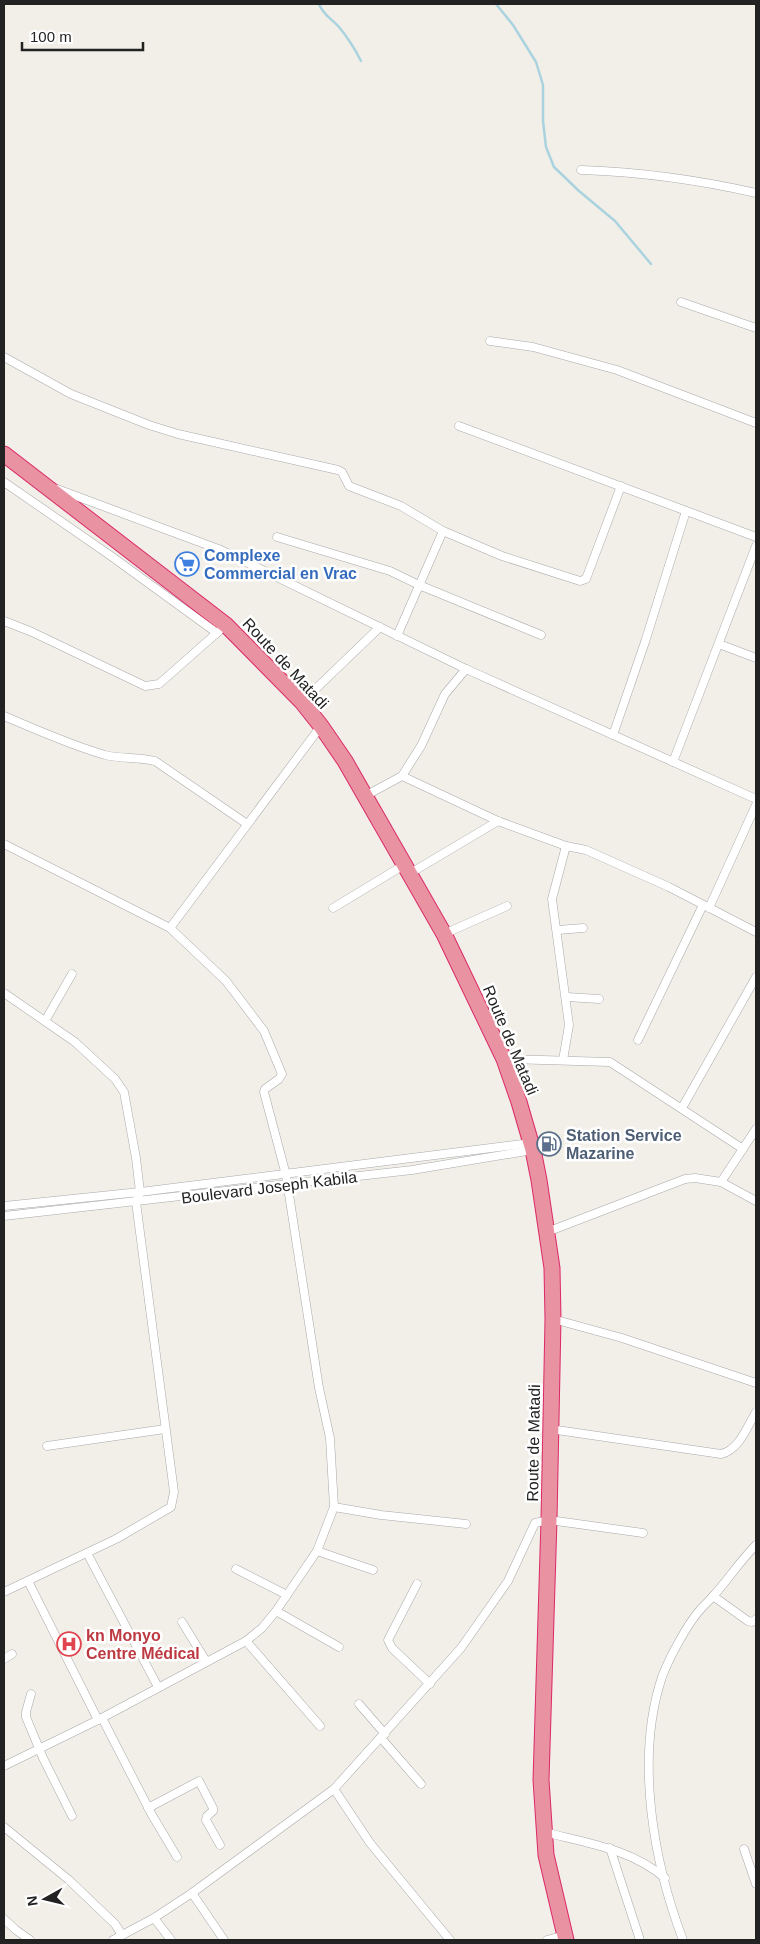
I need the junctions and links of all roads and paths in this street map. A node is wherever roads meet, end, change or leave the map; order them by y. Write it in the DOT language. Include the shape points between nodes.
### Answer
graph roads {
  1 [pos="581,170"];
  2 [pos="756,193"];
  3 [pos="681,302"];
  4 [pos="756,328"];
  5 [pos="490,341"];
  6 [pos="4,357"];
  7 [pos="756,423"];
  8 [pos="459,426"];
  9 [pos="4,454"];
  10 [pos="4,482"];
  11 [pos="41,483"];
  12 [pos="621,486"];
  13 [pos="686,511"];
  14 [pos="443,531"];
  15 [pos="277,537"];
  16 [pos="756,537"];
  17 [pos="756,546"];
  18 [pos="419,585"];
  19 [pos="4,621"];
  20 [pos="380,628"];
  21 [pos="221,629"];
  22 [pos="541,635"];
  23 [pos="397,636"];
  24 [pos="719,644"];
  25 [pos="756,658"];
  26 [pos="466,669"];
  27 [pos="302,702"];
  28 [pos="4,716"];
  29 [pos="321,726"];
  30 [pos="613,735"];
  31 [pos="673,762"];
  32 [pos="402,776"];
  33 [pos="364,796"];
  34 [pos="756,799"];
  35 [pos="756,805"];
  36 [pos="498,821"];
  37 [pos="247,824"];
  38 [pos="4,844"];
  39 [pos="566,846"];
  40 [pos="407,870"];
  41 [pos="507,906"];
  42 [pos="706,906"];
  43 [pos="333,908"];
  44 [pos="170,928"];
  45 [pos="583,928"];
  46 [pos="558,930"];
  47 [pos="756,932"];
  48 [pos="444,934"];
  49 [pos="72,974"];
  50 [pos="756,977"];
  51 [pos="4,993"];
  52 [pos="567,997"];
  53 [pos="599,999"];
  54 [pos="44,1021"];
  55 [pos="638,1040"];
  56 [pos="504,1059"];
  57 [pos="563,1060"];
  58 [pos="682,1108"];
  59 [pos="756,1130"];
  60 [pos="532,1146"];
  61 [pos="743,1150"];
  62 [pos="286,1174"];
  63 [pos="721,1182"];
  64 [pos="288,1184"];
  65 [pos="140,1192"];
  66 [pos="756,1201"];
  67 [pos="136,1202"];
  68 [pos="4,1206"];
  69 [pos="4,1216"];
  70 [pos="547,1232"];
  71 [pos="553,1319"];
  72 [pos="756,1383"];
  73 [pos="756,1412"];
  74 [pos="165,1429"];
  75 [pos="550,1430"];
  76 [pos="46,1446"];
  77 [pos="334,1507"];
  78 [pos="549,1520"];
  79 [pos="466,1524"];
  80 [pos="643,1533"];
  81 [pos="756,1545"];
  82 [pos="317,1551"];
  83 [pos="87,1552"];
  84 [pos="236,1569"];
  85 [pos="373,1570"];
  86 [pos="28,1581"];
  87 [pos="417,1584"];
  88 [pos="4,1592"];
  89 [pos="287,1595"];
  90 [pos="713,1596"];
  91 [pos="276,1611"];
  92 [pos="756,1619"];
  93 [pos="182,1622"];
  94 [pos="246,1641"];
  95 [pos="339,1647"];
  96 [pos="12,1654"];
  97 [pos="4,1659"];
  98 [pos="206,1661"];
  99 [pos="430,1684"];
  100 [pos="158,1687"];
  101 [pos="31,1694"];
  102 [pos="359,1704"];
  103 [pos="100,1719"];
  104 [pos="320,1726"];
  105 [pos="383,1736"];
  106 [pos="40,1748"];
  107 [pos="4,1766"];
  108 [pos="421,1784"];
  109 [pos="334,1789"];
  110 [pos="148,1808"];
  111 [pos="72,1816"];
  112 [pos="4,1827"];
  113 [pos="543,1832"];
  114 [pos="220,1845"];
  115 [pos="610,1848"];
  116 [pos="744,1849"];
  117 [pos="177,1857"];
  118 [pos="664,1878"];
  119 [pos="756,1884"];
  120 [pos="192,1893"];
  121 [pos="154,1918"];
  122 [pos="4,1919"];
  123 [pos="122,1935"];
  124 [pos="565,1938"];
  125 [pos="30,1940"];
  126 [pos="113,1940"];
  127 [pos="171,1940"];
  128 [pos="224,1940"];
  129 [pos="450,1940"];
  130 [pos="547,1940"];
  131 [pos="640,1940"];
  132 [pos="683,1940"];
  1 -- 2 [label="street" via="702,182"];
  3 -- 4 [label="street"];
  5 -- 7 [label="street" via="533,347 617,370"];
  6 -- 14 [label="street" via="71,394 149,425 338,470 352,488 401,506"];
  8 -- 12 [label="street"];
  9 -- 11 [label="highway, Route de Matadi"];
  10 -- 21 [label="street"];
  11 -- 20 [label="street" via="221,550"];
  11 -- 21 [label="highway, Route de Matadi"];
  12 -- 13 [label="street"];
  12 -- 14 [label="street" via="586,579 582,581 502,556"];
  13 -- 16 [label="street"];
  13 -- 30 [label="street"];
  14 -- 18 [label="street"];
  15 -- 18 [label="street" via="390,571"];
  17 -- 24 [label="street"];
  18 -- 22 [label="street"];
  18 -- 23 [label="street"];
  19 -- 21 [label="street" via="145,686 159,684"];
  20 -- 23 [label="street"];
  20 -- 27 [label="street"];
  21 -- 27 [label="highway, Route de Matadi"];
  23 -- 26 [label="street"];
  24 -- 25 [label="street"];
  24 -- 31 [label="street"];
  26 -- 30 [label="street"];
  26 -- 32 [label="street" via="445,694 421,746"];
  27 -- 29 [label="highway, Route de Matadi"];
  28 -- 37 [label="street" via="70,744 106,755 155,761"];
  29 -- 33 [label="highway, Route de Matadi"];
  29 -- 37 [label="street"];
  30 -- 31 [label="street"];
  31 -- 34 [label="street"];
  32 -- 33 [label="street"];
  32 -- 36 [label="street"];
  33 -- 40 [label="highway, Route de Matadi"];
  35 -- 42 [label="street"];
  36 -- 39 [label="street"];
  36 -- 40 [label="street"];
  37 -- 44 [label="street"];
  38 -- 44 [label="street"];
  39 -- 42 [label="street" via="586,850"];
  39 -- 46 [label="street" via="552,899"];
  40 -- 43 [label="street"];
  40 -- 48 [label="highway, Route de Matadi"];
  41 -- 48 [label="street"];
  42 -- 47 [label="street"];
  42 -- 55 [label="street"];
  44 -- 62 [label="street" via="226,981 264,1031 282,1074 264,1092"];
  45 -- 46 [label="street"];
  46 -- 52 [label="street"];
  48 -- 56 [label="highway, Route de Matadi"];
  49 -- 54 [label="street"];
  50 -- 58 [label="street"];
  51 -- 54 [label="street"];
  52 -- 53 [label="street"];
  52 -- 57 [label="street" via="570,1025"];
  54 -- 65 [label="street" via="75,1042 124,1092"];
  56 -- 57 [label="street"];
  56 -- 60 [label="highway, Route de Matadi"];
  57 -- 58 [label="street" via="610,1062"];
  58 -- 61 [label="street"];
  59 -- 61 [label="street"];
  60 -- 62 [label="street, Boulevard Joseph Kabila"];
  60 -- 64 [label="street, Boulevard Joseph Kabila" via="412,1170"];
  60 -- 70 [label="highway, Route de Matadi"];
  61 -- 63 [label="street"];
  62 -- 64 [label="street"];
  62 -- 65 [label="street, Boulevard Joseph Kabila"];
  63 -- 66 [label="street"];
  63 -- 70 [label="street" via="685,1179"];
  64 -- 67 [label="street, Boulevard Joseph Kabila"];
  64 -- 77 [label="street" via="319,1388 330,1438"];
  65 -- 67 [label="street"];
  65 -- 68 [label="street, Boulevard Joseph Kabila"];
  67 -- 69 [label="street, Boulevard Joseph Kabila"];
  67 -- 74 [label="street"];
  70 -- 71 [label="highway, Route de Matadi" via="552,1268"];
  71 -- 72 [label="street" via="622,1338"];
  71 -- 75 [label="highway, Route de Matadi"];
  73 -- 75 [label="street" via="736,1445 730,1452 721,1454"];
  74 -- 76 [label="street"];
  74 -- 83 [label="street" via="174,1492 171,1507"];
  75 -- 78 [label="highway, Route de Matadi"];
  77 -- 79 [label="street"];
  77 -- 82 [label="street"];
  78 -- 80 [label="street"];
  78 -- 99 [label="street" via="535,1523 498,1597"];
  78 -- 113 [label="highway, Route de Matadi" via="541,1780"];
  81 -- 90 [label="street"];
  82 -- 85 [label="street"];
  82 -- 89 [label="street"];
  83 -- 86 [label="street"];
  83 -- 100 [label="street"];
  84 -- 89 [label="street"];
  86 -- 88 [label="street"];
  86 -- 103 [label="street"];
  87 -- 99 [label="street" via="388,1640 392,1648"];
  89 -- 91 [label="street"];
  90 -- 92 [label="street" via="748,1621"];
  90 -- 118 [label="street" via="698,1612 675,1649 663,1676 654,1711 649,1778 652,1818"];
  91 -- 94 [label="street"];
  91 -- 95 [label="street"];
  93 -- 98 [label="street"];
  94 -- 98 [label="street"];
  94 -- 104 [label="street"];
  96 -- 97 [label="street"];
  98 -- 100 [label="street"];
  99 -- 105 [label="street"];
  100 -- 103 [label="street"];
  101 -- 106 [label="street" via="26,1717"];
  102 -- 105 [label="street"];
  103 -- 106 [label="street"];
  103 -- 110 [label="street"];
  105 -- 108 [label="street"];
  105 -- 109 [label="street"];
  106 -- 107 [label="street"];
  106 -- 111 [label="street"];
  109 -- 120 [label="street"];
  109 -- 129 [label="street" via="370,1843"];
  110 -- 114 [label="street" via="199,1781 213,1808 206,1820"];
  110 -- 117 [label="street"];
  112 -- 123 [label="street" via="69,1880 115,1924"];
  113 -- 115 [label="street"];
  113 -- 124 [label="highway, Route de Matadi"];
  115 -- 118 [label="street" via="652,1868"];
  115 -- 131 [label="street"];
  116 -- 119 [label="street"];
  118 -- 132 [label="street"];
  120 -- 121 [label="street"];
  120 -- 128 [label="street"];
  121 -- 123 [label="street"];
  121 -- 127 [label="street"];
  122 -- 125 [label="street"];
  123 -- 126 [label="street"];
  124 -- 130 [label="street"];
}
